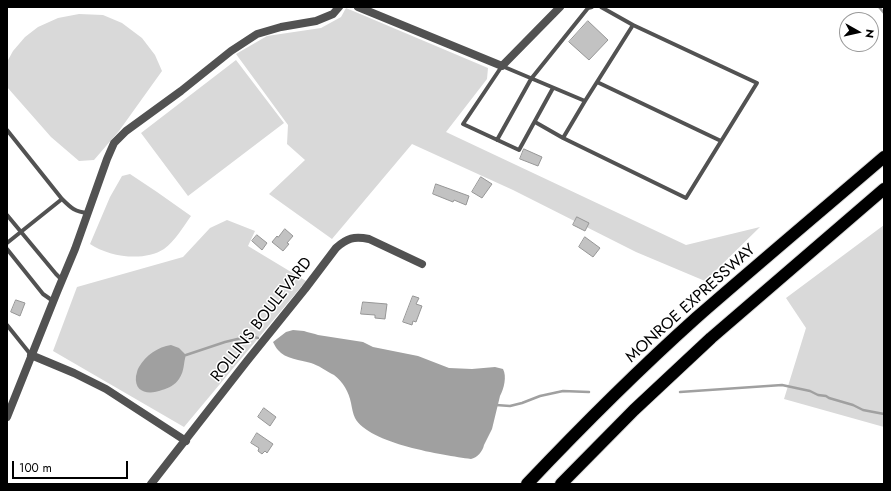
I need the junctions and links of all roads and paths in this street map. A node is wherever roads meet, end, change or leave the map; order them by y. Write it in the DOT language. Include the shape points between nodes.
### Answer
graph roads {
  1 [pos="339,7"];
  2 [pos="358,7"];
  3 [pos="560,7"];
  4 [pos="592,7"];
  5 [pos="601,7"];
  6 [pos="633,25"];
  7 [pos="502,66"];
  8 [pos="531,79"];
  9 [pos="597,82"];
  10 [pos="553,88"];
  11 [pos="585,101"];
  12 [pos="535,122"];
  13 [pos="7,130"];
  14 [pos="563,138"];
  15 [pos="497,140"];
  16 [pos="721,141"];
  17 [pos="884,157"];
  18 [pos="884,189"];
  19 [pos="62,199"];
  20 [pos="7,214"];
  21 [pos="88,214"];
  22 [pos="22,231"];
  23 [pos="7,243"];
  24 [pos="7,248"];
  25 [pos="422,264"];
  26 [pos="62,280"];
  27 [pos="53,301"];
  28 [pos="7,325"];
  29 [pos="32,355"];
  30 [pos="7,416"];
  31 [pos="186,441"];
  32 [pos="151,484"];
  33 [pos="527,484"];
  34 [pos="561,484"];
  1 -- 21 [label="street" via="333,14 316,21 257,34 126,131 110,151"];
  2 -- 7 [label="street"];
  3 -- 7 [label="street"];
  4 -- 8 [label="lane" via="588,8"];
  5 -- 6 [label="lane"];
  6 -- 9 [label="lane"];
  6 -- 16 [label="lane" via="757,83"];
  7 -- 8 [label="lane"];
  7 -- 15 [label="lane" via="463,124"];
  8 -- 10 [label="lane"];
  8 -- 15 [label="lane"];
  9 -- 11 [label="lane"];
  9 -- 16 [label="lane"];
  10 -- 11 [label="lane"];
  10 -- 12 [label="lane"];
  11 -- 14 [label="lane"];
  12 -- 14 [label="lane"];
  12 -- 15 [label="lane" via="519,150"];
  13 -- 19 [label="lane"];
  14 -- 16 [label="lane" via="686,198"];
  17 -- 33 [label="highway, MONROE EXPRESSWAY" via="695,319 617,392"];
  18 -- 34 [label="highway" via="711,338 634,410"];
  19 -- 21 [label="lane" via="79,213"];
  19 -- 22 [label="lane"];
  20 -- 22 [label="lane"];
  21 -- 26 [label="street"];
  22 -- 23 [label="lane"];
  22 -- 26 [label="lane"];
  24 -- 27 [label="lane" via="42,294"];
  25 -- 31 [label="street, ROLLINS BOULEVARD" via="361,237 348,239 342,243"];
  26 -- 27 [label="street"];
  27 -- 29 [label="street"];
  28 -- 29 [label="lane"];
  29 -- 30 [label="street"];
  29 -- 31 [label="street" via="106,389"];
  31 -- 32 [label="street, ROLLINS BOULEVARD"];
}
